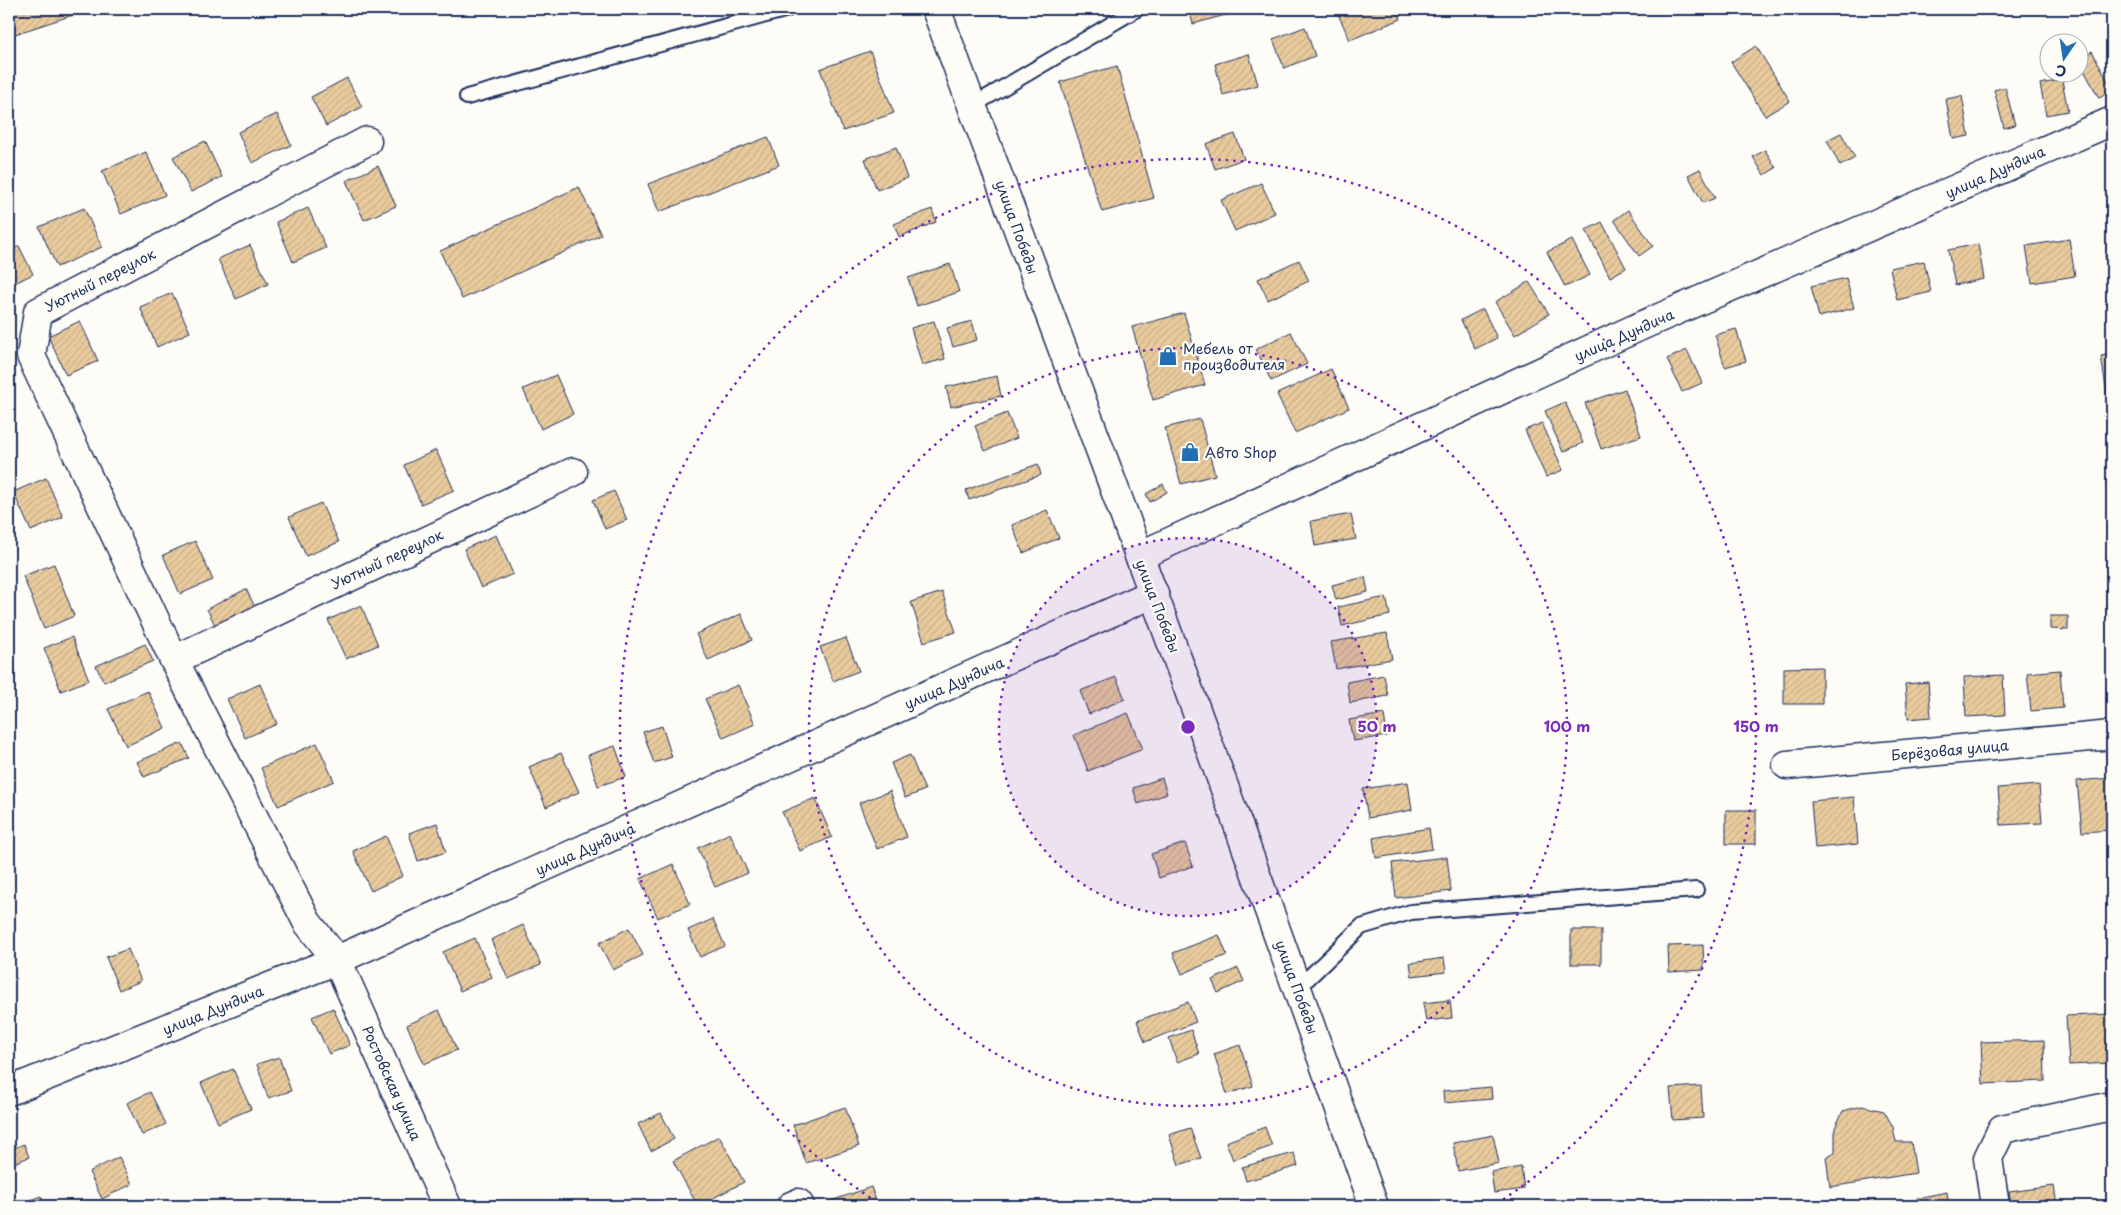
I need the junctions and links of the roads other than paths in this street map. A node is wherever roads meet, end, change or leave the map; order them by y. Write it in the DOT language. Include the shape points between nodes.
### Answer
graph roads {
  1 [pos="788,9"];
  2 [pos="936,9"];
  3 [pos="1137,9"];
  4 [pos="467,98"];
  5 [pos="972,106"];
  6 [pos="2112,120"];
  7 [pos="367,141"];
  8 [pos="573,472"];
  9 [pos="1139,556"];
  10 [pos="1154,593"];
  11 [pos="174,660"];
  12 [pos="2112,735"];
  13 [pos="1787,765"];
  14 [pos="1696,890"];
  15 [pos="337,960"];
  16 [pos="1298,988"];
  17 [pos="9,1091"];
  18 [pos="2112,1106"];
  19 [pos="446,1206"];
  20 [pos="791,1206"];
  21 [pos="800,1206"];
  22 [pos="1374,1206"];
  23 [pos="1995,1206"];
  1 -- 4 [label="lane"];
  2 -- 5 [label="street, улица Победы"];
  3 -- 5 [label="lane"];
  5 -- 9 [label="street, улица Победы"];
  6 -- 9 [label="street, улица Дундича" via="1634,330"];
  7 -- 11 [label="street, Уютный переулок" via="38,312 31,356"];
  8 -- 11 [label="street, Уютный переулок"];
  9 -- 10 [label="street, улица Победы"];
  10 -- 15 [label="street, улица Дундича"];
  10 -- 16 [label="street, улица Победы"];
  11 -- 15 [label="street, Уютный переулок" via="307,922"];
  12 -- 13 [label="street, Берёзовая улица"];
  14 -- 16 [label="lane" via="1411,912 1361,927"];
  15 -- 17 [label="street, улица Дундича"];
  15 -- 19 [label="street, Ростовская улица"];
  16 -- 22 [label="street, улица Победы"];
  18 -- 23 [label="street" via="2002,1129 1988,1158"];
  20 -- 21 [label="street" via="798,1203"];
}
